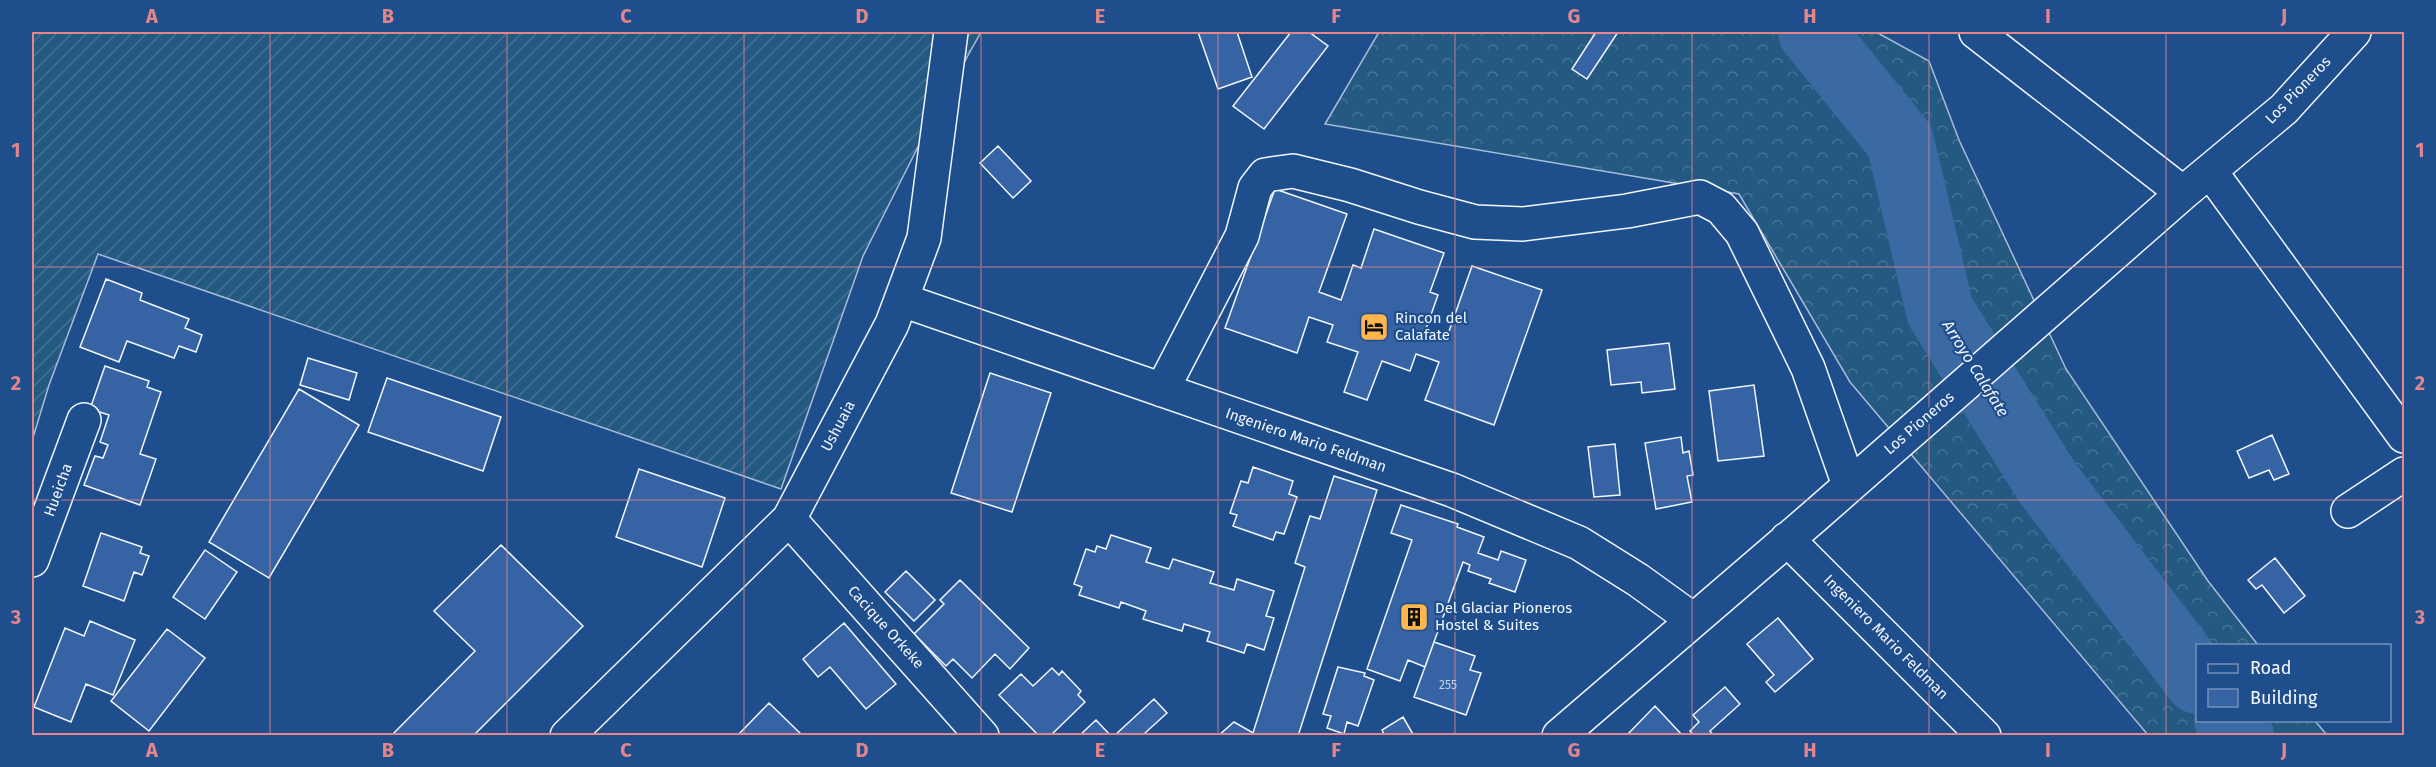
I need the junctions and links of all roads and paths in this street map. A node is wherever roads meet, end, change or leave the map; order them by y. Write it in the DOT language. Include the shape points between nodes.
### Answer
graph roads {
  1 [pos="951,32"];
  2 [pos="1976,32"];
  3 [pos="2354,32"];
  4 [pos="2210,171"];
  5 [pos="2183,193"];
  6 [pos="902,300"];
  7 [pos="1162,390"];
  8 [pos="84,420"];
  9 [pos="2404,436"];
  10 [pos="2404,474"];
  11 [pos="1849,485"];
  12 [pos="2348,511"];
  13 [pos="789,519"];
  14 [pos="1787,539"];
  15 [pos="32,560"];
  16 [pos="1692,619"];
  17 [pos="567,735"];
  18 [pos="982,735"];
  19 [pos="1559,735"];
  20 [pos="1984,735"];
  1 -- 6 [label="street, Ushuaia" via="924,238"];
  2 -- 5 [label="street"];
  3 -- 4 [label="street, Los Pioneros" via="2284,109"];
  4 -- 5 [label="street, Los Pioneros"];
  4 -- 9 [label="street"];
  5 -- 11 [label="street, Los Pioneros"];
  6 -- 7 [label="street, Ingeniero Mario Feldman"];
  6 -- 13 [label="street, Ushuaia"];
  7 -- 11 [label="street" via="1242,236 1255,188 1265,175 1293,171 1475,222 1533,223 1700,197 1721,208 1742,233 1808,368"];
  7 -- 16 [label="street, Ingeniero Mario Feldman" via="1452,490 1579,543"];
  8 -- 15 [label="street, Hueicha"];
  10 -- 12 [label="street"];
  11 -- 14 [label="street, Los Pioneros"];
  13 -- 17 [label="street, Ushuaia"];
  13 -- 18 [label="street, Cacique Orkeke"];
  14 -- 16 [label="street, Los Pioneros"];
  14 -- 20 [label="street, Ingeniero Mario Feldman"];
  16 -- 19 [label="street, Los Pioneros"];
}
